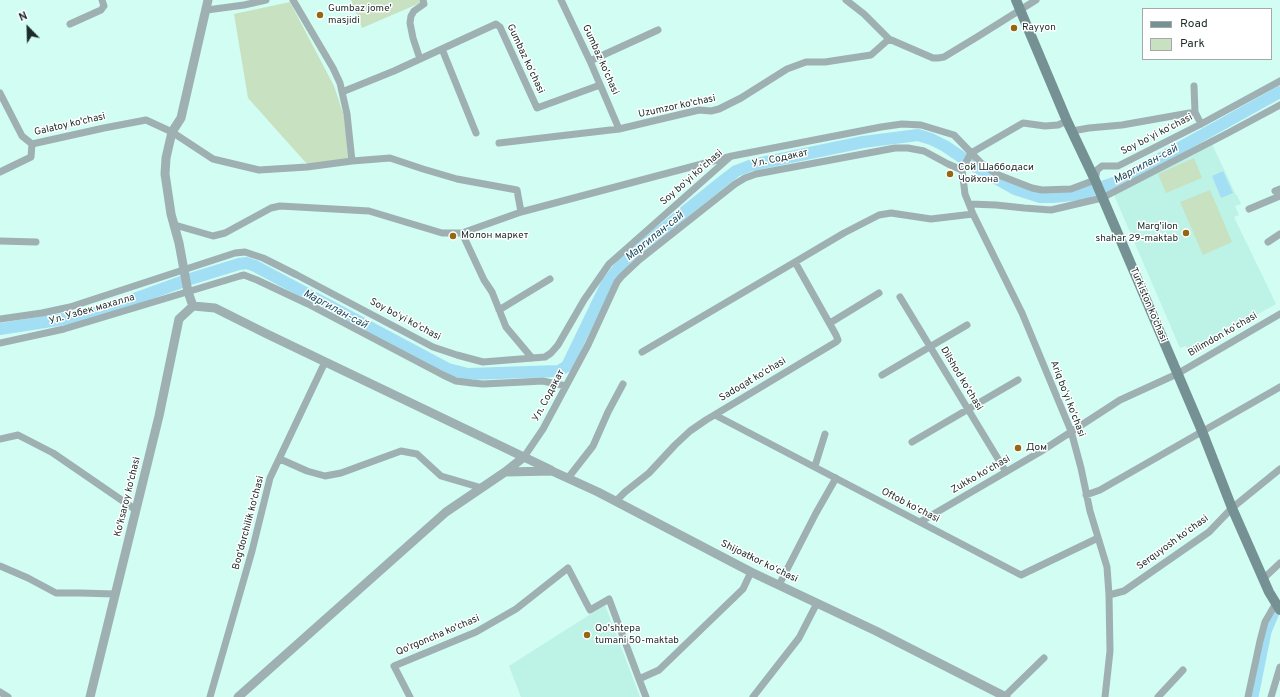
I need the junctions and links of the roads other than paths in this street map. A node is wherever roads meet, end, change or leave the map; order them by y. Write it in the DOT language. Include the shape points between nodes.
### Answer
graph roads {
  1 [pos="102,0"];
  2 [pos="208,0"];
  3 [pos="266,0"];
  4 [pos="293,0"];
  5 [pos="423,0"];
  6 [pos="561,0"];
  7 [pos="846,0"];
  8 [pos="1016,0"];
  9 [pos="1036,0"];
  10 [pos="207,10"];
  11 [pos="1020,11"];
  12 [pos="70,24"];
  13 [pos="658,30"];
  14 [pos="889,39"];
  15 [pos="442,49"];
  16 [pos="420,59"];
  17 [pos="590,62"];
  18 [pos="1280,81"];
  19 [pos="600,85"];
  20 [pos="1194,86"];
  21 [pos="0,92"];
  22 [pos="342,92"];
  23 [pos="1280,105"];
  24 [pos="1195,112"];
  25 [pos="1067,121"];
  26 [pos="1201,124"];
  27 [pos="619,129"];
  28 [pos="1072,131"];
  29 [pos="172,132"];
  30 [pos="476,133"];
  31 [pos="499,143"];
  32 [pos="32,144"];
  33 [pos="970,154"];
  34 [pos="732,156"];
  35 [pos="352,161"];
  36 [pos="962,168"];
  37 [pos="0,172"];
  38 [pos="1095,180"];
  39 [pos="1279,194"];
  40 [pos="1102,198"];
  41 [pos="970,204"];
  42 [pos="1249,209"];
  43 [pos="520,212"];
  44 [pos="973,214"];
  45 [pos="175,225"];
  46 [pos="462,233"];
  47 [pos="1280,234"];
  48 [pos="0,241"];
  49 [pos="36,242"];
  50 [pos="1268,242"];
  51 [pos="795,262"];
  52 [pos="184,269"];
  53 [pos="550,279"];
  54 [pos="188,292"];
  55 [pos="879,293"];
  56 [pos="900,297"];
  57 [pos="193,306"];
  58 [pos="499,310"];
  59 [pos="1280,314"];
  60 [pos="0,319"];
  61 [pos="830,323"];
  62 [pos="967,325"];
  63 [pos="0,342"];
  64 [pos="930,347"];
  65 [pos="642,352"];
  66 [pos="532,358"];
  67 [pos="325,362"];
  68 [pos="1177,374"];
  69 [pos="882,375"];
  70 [pos="1018,380"];
  71 [pos="623,384"];
  72 [pos="566,386"];
  73 [pos="1280,387"];
  74 [pos="968,409"];
  75 [pos="715,415"];
  76 [pos="1071,431"];
  77 [pos="1202,431"];
  78 [pos="825,434"];
  79 [pos="0,439"];
  80 [pos="912,442"];
  81 [pos="524,457"];
  82 [pos="280,459"];
  83 [pos="815,466"];
  84 [pos="1280,469"];
  85 [pos="552,471"];
  86 [pos="1006,472"];
  87 [pos="501,474"];
  88 [pos="568,478"];
  89 [pos="836,478"];
  90 [pos="482,488"];
  91 [pos="1086,495"];
  92 [pos="616,501"];
  93 [pos="1232,508"];
  94 [pos="136,510"];
  95 [pos="920,522"];
  96 [pos="1098,538"];
  97 [pos="1280,564"];
  98 [pos="0,566"];
  99 [pos="751,572"];
  100 [pos="1263,579"];
  101 [pos="779,585"];
  102 [pos="115,594"];
  103 [pos="1109,595"];
  104 [pos="817,603"];
  105 [pos="1278,607"];
  106 [pos="1044,658"];
  107 [pos="1280,667"];
  108 [pos="1183,670"];
  109 [pos="639,679"];
  110 [pos="0,692"];
  111 [pos="8,697"];
  112 [pos="90,697"];
  113 [pos="210,697"];
  114 [pos="238,697"];
  115 [pos="410,697"];
  116 [pos="646,697"];
  117 [pos="752,697"];
  118 [pos="1005,697"];
  119 [pos="1105,697"];
  120 [pos="1158,697"];
  121 [pos="1248,697"];
  122 [pos="1271,697"];
  1 -- 12 [label="street" via="104,6 101,10"];
  2 -- 10 [label="street"];
  3 -- 10 [label="street"];
  4 -- 22 [label="street" via="333,68"];
  5 -- 16 [label="street" via="424,4 414,11 410,23"];
  6 -- 17 [label="street, Gumbaz ko'chasi"];
  7 -- 14 [label="street"];
  8 -- 11 [label="main road, Turkiston ko’chasi"];
  9 -- 11 [label="street"];
  10 -- 29 [label="street" via="181,118"];
  11 -- 14 [label="street" via="938,58"];
  11 -- 25 [label="main road, Turkiston ko’chasi"];
  13 -- 17 [label="street"];
  14 -- 27 [label="street, Uzumzor ko'chasi" via="871,55 825,62 806,62 787,69 719,109 699,110"];
  15 -- 16 [label="street, Gumbaz koʻchasi"];
  15 -- 19 [label="street, Gumbaz koʻchasi" via="499,25 537,108"];
  15 -- 30 [label="street"];
  16 -- 22 [label="street, Gumbaz koʻchasi"];
  17 -- 19 [label="street, Gumbaz ko'chasi"];
  18 -- 26 [label="street, Soy boʻyi koʻchasi"];
  19 -- 27 [label="street, Gumbaz ko'chasi"];
  20 -- 24 [label="street"];
  21 -- 32 [label="street, Galatoy ko'chasi" via="22,136"];
  22 -- 35 [label="street" via="348,114"];
  23 -- 40 [label="street"];
  24 -- 26 [label="street"];
  24 -- 28 [label="street"];
  25 -- 28 [label="main road, Turkiston ko’chasi"];
  25 -- 33 [label="street" via="1045,126 1024,123"];
  26 -- 38 [label="street, Soy boʻyi koʻchasi" via="1118,166 1102,166 1097,170"];
  27 -- 31 [label="street, Uzumzor ko'chasi"];
  28 -- 38 [label="main road, Turkiston ko’chasi"];
  29 -- 32 [label="street, Galatoy ko'chasi" via="146,120"];
  29 -- 35 [label="street" via="213,159 259,170"];
  29 -- 45 [label="street" via="165,174"];
  32 -- 37 [label="street" via="31,157"];
  33 -- 34 [label="street, Soy boʻyi koʻchasi" via="954,135 921,125 902,124"];
  33 -- 36 [label="street"];
  33 -- 38 [label="street, Soy boʻyi koʻchasi" via="996,174 1032,188 1071,189"];
  34 -- 43 [label="street, Soy boʻyi koʻchasi"];
  34 -- 66 [label="street, Soy boʻyi koʻchasi" via="608,264 558,345 545,357"];
  35 -- 43 [label="street" via="390,158 457,178 517,190"];
  36 -- 41 [label="street, Ariq boʻyi koʻchasi" via="965,194"];
  36 -- 72 [label="street, Ул. Содакат" via="948,164 924,151 908,148 874,151 745,178 650,251 621,277"];
  38 -- 40 [label="main road, Turkiston ko’chasi"];
  39 -- 42 [label="street"];
  40 -- 41 [label="street" via="1050,210"];
  40 -- 68 [label="main road, Turkiston ko’chasi"];
  41 -- 44 [label="street, Ariq boʻyi koʻchasi"];
  43 -- 46 [label="street, Soy boʻyi koʻchasi"];
  44 -- 51 [label="street" via="931,219 891,213 879,215"];
  44 -- 76 [label="street, Ariq boʻyi koʻchasi" via="1022,313"];
  45 -- 46 [label="street, Soy boʻyi koʻchasi" via="213,236 225,233 271,208 280,206 369,211 442,233"];
  45 -- 52 [label="street"];
  46 -- 58 [label="street"];
  47 -- 50 [label="street"];
  48 -- 49 [label="street"];
  51 -- 61 [label="street, Sadoqat koʻchasi"];
  51 -- 65 [label="street"];
  52 -- 54 [label="street"];
  52 -- 60 [label="street, Soy boʻyi koʻchasi" via="70,307"];
  52 -- 66 [label="street, Soy boʻyi koʻchasi" via="235,252 245,252 297,275 433,347 483,362"];
  53 -- 58 [label="street"];
  54 -- 57 [label="street"];
  54 -- 63 [label="street, Ул. Узбек махалла" via="64,329"];
  54 -- 72 [label="street, Ул. Узбек махалла" via="240,276 250,277 308,304 456,381 472,384 544,381"];
  55 -- 61 [label="street"];
  56 -- 64 [label="street, Dilshod koʻchasi"];
  57 -- 67 [label="street" via="215,308"];
  57 -- 94 [label="street, Ko'ksaroy ko'chasi" via="179,319"];
  58 -- 66 [label="street" via="506,327"];
  59 -- 68 [label="street, Bilimdon koʻchasi"];
  61 -- 75 [label="street, Sadoqat koʻchasi" via="838,340 834,344"];
  62 -- 64 [label="street"];
  64 -- 69 [label="street"];
  64 -- 74 [label="street, Dilshod koʻchasi"];
  67 -- 81 [label="street"];
  67 -- 82 [label="street, Bog'dorchilik ko'chasi"];
  68 -- 76 [label="street, Zukko koʻchasi" via="1120,400"];
  68 -- 77 [label="main road, Turkiston ko’chasi"];
  70 -- 74 [label="street"];
  71 -- 88 [label="street" via="593,446"];
  72 -- 81 [label="street, Ул. Содакат" via="543,429"];
  73 -- 77 [label="street"];
  74 -- 80 [label="street"];
  74 -- 86 [label="street, Dilshod koʻchasi"];
  75 -- 83 [label="street, Oftob koʻchasi"];
  75 -- 92 [label="street, Sadoqat koʻchasi" via="690,431 649,473"];
  76 -- 86 [label="street, Zukko koʻchasi"];
  76 -- 91 [label="street, Ariq boʻyi koʻchasi"];
  77 -- 91 [label="street" via="1100,490"];
  77 -- 93 [label="main road, Turkiston ko’chasi"];
  78 -- 83 [label="street"];
  79 -- 94 [label="street" via="18,436 53,453"];
  81 -- 85 [label="street"];
  81 -- 87 [label="street"];
  82 -- 90 [label="street" via="325,476 342,473 400,451 417,454 441,476"];
  82 -- 113 [label="street, Bog'dorchilik ko'chasi" via="270,478"];
  83 -- 89 [label="street, Oftob koʻchasi"];
  84 -- 93 [label="street, Serquyosh koʻchasi"];
  85 -- 87 [label="street, Shijoatkor koʻchasi"];
  85 -- 88 [label="street, Shijoatkor koʻchasi"];
  86 -- 95 [label="street, Zukko koʻchasi"];
  87 -- 90 [label="street"];
  88 -- 92 [label="street, Shijoatkor koʻchasi"];
  89 -- 95 [label="street, Oftob koʻchasi"];
  89 -- 101 [label="street"];
  90 -- 114 [label="street" via="446,512"];
  91 -- 96 [label="street, Ariq boʻyi koʻchasi"];
  92 -- 99 [label="street, Shijoatkor koʻchasi"];
  93 -- 100 [label="main road, Turkiston ko’chasi"];
  93 -- 103 [label="street, Serquyosh koʻchasi" via="1209,532 1124,591"];
  94 -- 102 [label="street, Ko'ksaroy ko'chasi"];
  95 -- 96 [label="street, Oftob koʻchasi" via="1021,575"];
  96 -- 103 [label="street, Ariq boʻyi koʻchasi" via="1107,567"];
  97 -- 100 [label="street"];
  98 -- 102 [label="street" via="56,593"];
  99 -- 101 [label="street, Shijoatkor koʻchasi"];
  99 -- 109 [label="street" via="743,589 659,670"];
  100 -- 105 [label="main road, Turkiston ko’chasi"];
  101 -- 104 [label="street, Shijoatkor koʻchasi"];
  102 -- 112 [label="street, Ko'ksaroy ko'chasi"];
  103 -- 119 [label="street, Ariq boʻyi koʻchasi" via="1110,651"];
  104 -- 117 [label="street" via="799,638"];
  104 -- 118 [label="street, Shijoatkor koʻchasi"];
  105 -- 121 [label="street" via="1265,622"];
  106 -- 118 [label="street"];
  107 -- 122 [label="street"];
  108 -- 120 [label="street"];
  109 -- 115 [label="street, Qo'rgoncha ko'chasi" via="610,599 590,610 568,568 516,609 476,632 394,666"];
  109 -- 116 [label="street, Qo'rgoncha ko'chasi"];
  110 -- 111 [label="street"];
}
